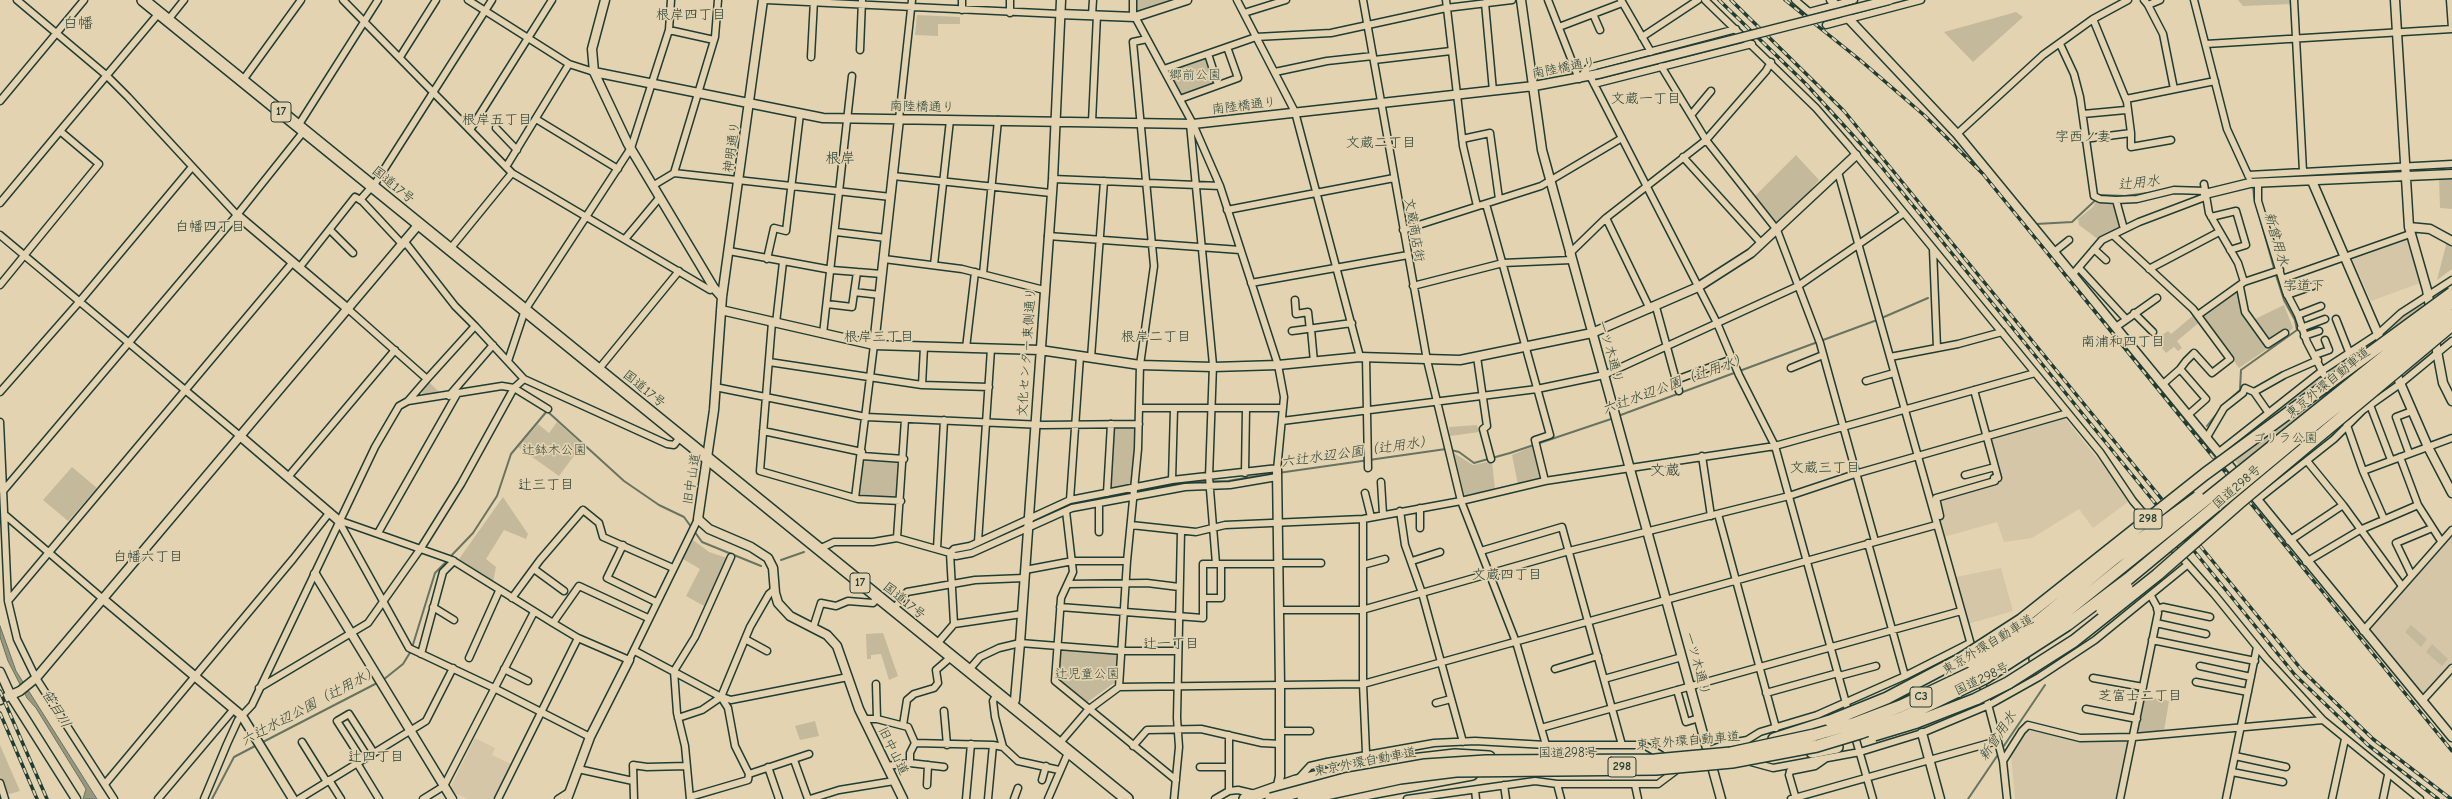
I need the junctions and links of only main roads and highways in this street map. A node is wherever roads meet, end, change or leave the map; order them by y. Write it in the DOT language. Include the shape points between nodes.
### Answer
graph roads {
  1 [pos="143,0"];
  2 [pos="2452,293"];
  3 [pos="2452,302"];
  4 [pos="2452,315"];
  5 [pos="2452,325"];
  6 [pos="2298,425"];
  7 [pos="2198,520"];
  8 [pos="1886,698"];
  9 [pos="1976,699"];
  10 [pos="1499,763"];
  11 [pos="1407,770"];
  12 [pos="1127,799"];
  13 [pos="1246,799"];
  14 [pos="1270,799"];
  15 [pos="1303,799"];
  16 [pos="1338,799"];
  1 -- 12 [label="highway, 国道17号 / 17"];
  2 -- 8 [label="highway, 国道298号 / 298, bridge" via="2212,469 2021,620 1959,660"];
  3 -- 6 [label="highway, 東京外環自動車道 / C3, bridge"];
  4 -- 7 [label="highway, 東京外環自動車道 / C3, bridge"];
  5 -- 9 [label="highway, 国道298号 / 298, bridge" via="2110,614 2041,663"];
  6 -- 8 [label="highway, bridge" via="2150,532 2037,622 1970,662"];
  6 -- 14 [label="highway, 東京外環自動車道 / C3, bridge" via="2087,597 2031,637 1981,668 1942,688 1856,723 1773,745 1689,758 1493,761 1425,765 1345,779"];
  7 -- 9 [label="highway, bridge" via="2102,610"];
  7 -- 15 [label="highway, 東京外環自動車道 / C3, bridge" via="2122,583 2015,660 1946,698 1860,733 1796,750 1732,762 1656,769 1456,771 1400,778"];
  8 -- 10 [label="highway, 国道298号 / 298, bridge" via="1830,721 1774,739 1708,751 1661,756"];
  9 -- 10 [label="highway, 国道298号 / 298, bridge" via="1917,722 1837,747 1780,759 1681,767"];
  10 -- 11 [label="highway, 国道298号 / 298"];
  10 -- 13 [label="highway" via="1455,755 1407,759 1332,772 1296,781"];
  10 -- 16 [label="highway"];
}
